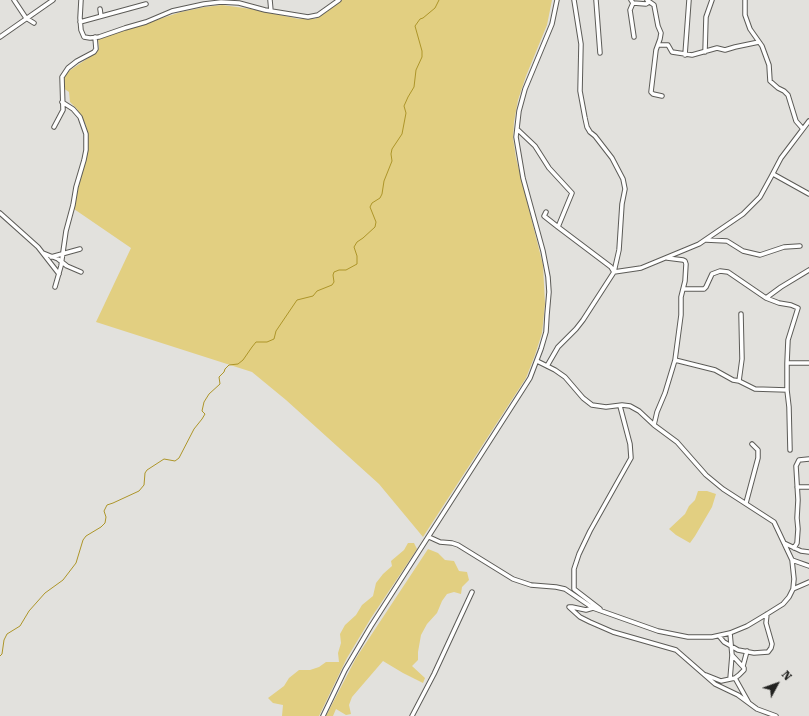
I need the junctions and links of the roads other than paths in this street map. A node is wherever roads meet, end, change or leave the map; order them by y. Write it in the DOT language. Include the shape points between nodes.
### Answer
graph roads {
  1 [pos="14,0"];
  2 [pos="53,0"];
  3 [pos="81,0"];
  4 [pos="270,0"];
  5 [pos="339,0"];
  6 [pos="557,0"];
  7 [pos="574,0"];
  8 [pos="596,0"];
  9 [pos="689,0"];
  10 [pos="712,0"];
  11 [pos="745,0"];
  12 [pos="648,1"];
  13 [pos="632,2"];
  14 [pos="146,4"];
  15 [pos="100,9"];
  16 [pos="271,11"];
  17 [pos="101,16"];
  18 [pos="26,18"];
  19 [pos="34,22"];
  20 [pos="80,22"];
  21 [pos="0,37"];
  22 [pos="634,37"];
  23 [pos="95,38"];
  24 [pos="759,42"];
  25 [pos="658,45"];
  26 [pos="705,52"];
  27 [pos="600,53"];
  28 [pos="685,55"];
  29 [pos="662,96"];
  30 [pos="62,102"];
  31 [pos="809,121"];
  32 [pos="54,127"];
  33 [pos="517,129"];
  34 [pos="803,129"];
  35 [pos="773,174"];
  36 [pos="809,194"];
  37 [pos="546,212"];
  38 [pos="0,213"];
  39 [pos="558,227"];
  40 [pos="705,240"];
  41 [pos="800,246"];
  42 [pos="80,249"];
  43 [pos="42,252"];
  44 [pos="63,253"];
  45 [pos="52,257"];
  46 [pos="666,257"];
  47 [pos="62,263"];
  48 [pos="809,270"];
  49 [pos="81,272"];
  50 [pos="614,272"];
  51 [pos="59,274"];
  52 [pos="55,287"];
  53 [pos="683,289"];
  54 [pos="766,298"];
  55 [pos="741,314"];
  56 [pos="675,360"];
  57 [pos="537,361"];
  58 [pos="787,363"];
  59 [pos="809,363"];
  60 [pos="547,366"];
  61 [pos="739,381"];
  62 [pos="787,390"];
  63 [pos="620,406"];
  64 [pos="654,425"];
  65 [pos="752,444"];
  66 [pos="790,450"];
  67 [pos="809,458"];
  68 [pos="797,487"];
  69 [pos="809,487"];
  70 [pos="746,503"];
  71 [pos="429,537"];
  72 [pos="784,543"];
  73 [pos="794,548"];
  74 [pos="809,552"];
  75 [pos="792,560"];
  76 [pos="809,566"];
  77 [pos="809,582"];
  78 [pos="793,589"];
  79 [pos="472,592"];
  80 [pos="593,608"];
  81 [pos="603,611"];
  82 [pos="767,614"];
  83 [pos="730,633"];
  84 [pos="719,636"];
  85 [pos="732,647"];
  86 [pos="747,652"];
  87 [pos="732,655"];
  88 [pos="743,666"];
  89 [pos="701,673"];
  90 [pos="735,678"];
  91 [pos="730,679"];
  92 [pos="750,704"];
  93 [pos="323,716"];
  94 [pos="412,716"];
  95 [pos="776,716"];
  1 -- 18 [label="street"];
  2 -- 18 [label="street"];
  3 -- 20 [label="street"];
  4 -- 16 [label="street"];
  5 -- 16 [label="street" via="314,16"];
  6 -- 33 [label="street" via="552,24 525,89"];
  7 -- 50 [label="street" via="581,44 580,91 587,127 612,158 626,189"];
  8 -- 27 [label="street"];
  9 -- 28 [label="street"];
  10 -- 26 [label="street" via="706,17"];
  11 -- 24 [label="street" via="744,14"];
  12 -- 13 [label="street" via="646,4"];
  12 -- 25 [label="street" via="654,5 661,33"];
  13 -- 22 [label="street" via="630,10"];
  14 -- 17 [label="street"];
  15 -- 17 [label="street"];
  16 -- 23 [label="street" via="230,2 204,4 172,11"];
  17 -- 20 [label="street"];
  18 -- 19 [label="street"];
  18 -- 21 [label="street"];
  20 -- 23 [label="street" via="84,36"];
  23 -- 30 [label="street" via="94,52 68,68 62,77"];
  24 -- 26 [label="street"];
  24 -- 34 [label="street" via="769,65 770,81 788,95 796,121"];
  25 -- 28 [label="street" via="668,45 672,52"];
  25 -- 29 [label="street" via="651,92"];
  26 -- 28 [label="street" via="692,56"];
  30 -- 32 [label="street" via="62,110"];
  30 -- 44 [label="street" via="74,109 86,134 84,160"];
  31 -- 34 [label="street"];
  33 -- 39 [label="street" via="572,193"];
  33 -- 57 [label="street" via="523,178 548,277 546,332"];
  34 -- 35 [label="street" via="781,158"];
  35 -- 36 [label="street"];
  35 -- 40 [label="street" via="750,208"];
  37 -- 39 [label="street" via="544,216"];
  38 -- 43 [label="street"];
  39 -- 50 [label="street" via="611,267"];
  40 -- 41 [label="street" via="727,241 743,251 760,255 784,247"];
  40 -- 46 [label="street"];
  42 -- 44 [label="street"];
  43 -- 45 [label="street"];
  43 -- 51 [label="street"];
  44 -- 45 [label="street"];
  44 -- 47 [label="street"];
  45 -- 47 [label="street"];
  46 -- 50 [label="street" via="641,268"];
  46 -- 53 [label="street" via="685,261"];
  47 -- 49 [label="street"];
  47 -- 51 [label="street"];
  48 -- 54 [label="street"];
  50 -- 60 [label="street" via="583,320 558,346"];
  51 -- 52 [label="street"];
  53 -- 54 [label="street" via="704,289 712,274 720,271 728,272"];
  53 -- 56 [label="street"];
  54 -- 58 [label="street" via="798,308 788,340"];
  55 -- 61 [label="street" via="742,359"];
  56 -- 61 [label="street" via="715,370"];
  56 -- 64 [label="street"];
  57 -- 60 [label="street"];
  57 -- 71 [label="street" via="523,389"];
  58 -- 59 [label="street"];
  58 -- 62 [label="street"];
  60 -- 63 [label="street" via="565,377 583,398 592,404"];
  61 -- 62 [label="street" via="755,389"];
  62 -- 66 [label="street"];
  63 -- 64 [label="street" via="630,406 639,411"];
  63 -- 81 [label="street" via="631,458 590,531 574,570 574,589"];
  64 -- 70 [label="street" via="677,442 706,475"];
  65 -- 70 [label="street" via="758,450 758,458"];
  67 -- 68 [label="street" via="797,462"];
  68 -- 69 [label="street"];
  68 -- 73 [label="street" via="798,529 797,544"];
  70 -- 72 [label="street" via="774,522"];
  71 -- 80 [label="street" via="458,545 513,579 531,585 565,589"];
  71 -- 93 [label="street" via="371,626 345,670"];
  72 -- 73 [label="street"];
  72 -- 75 [label="street"];
  73 -- 74 [label="street"];
  75 -- 76 [label="street"];
  75 -- 78 [label="street"];
  77 -- 78 [label="street"];
  78 -- 82 [label="street" via="783,604"];
  79 -- 94 [label="street"];
  80 -- 81 [label="street"];
  80 -- 89 [label="street" via="586,610 569,607 580,617 608,629 676,650"];
  81 -- 84 [label="street" via="658,631 688,637"];
  82 -- 83 [label="street"];
  82 -- 86 [label="street" via="766,624 772,648 766,653"];
  83 -- 84 [label="street"];
  83 -- 85 [label="street"];
  84 -- 85 [label="street"];
  85 -- 86 [label="street"];
  85 -- 87 [label="street"];
  86 -- 88 [label="street"];
  87 -- 88 [label="street"];
  87 -- 91 [label="street"];
  88 -- 90 [label="street" via="744,670"];
  89 -- 91 [label="street" via="721,681"];
  89 -- 92 [label="street"];
  90 -- 91 [label="street"];
  90 -- 92 [label="street"];
  92 -- 95 [label="street"];
}
